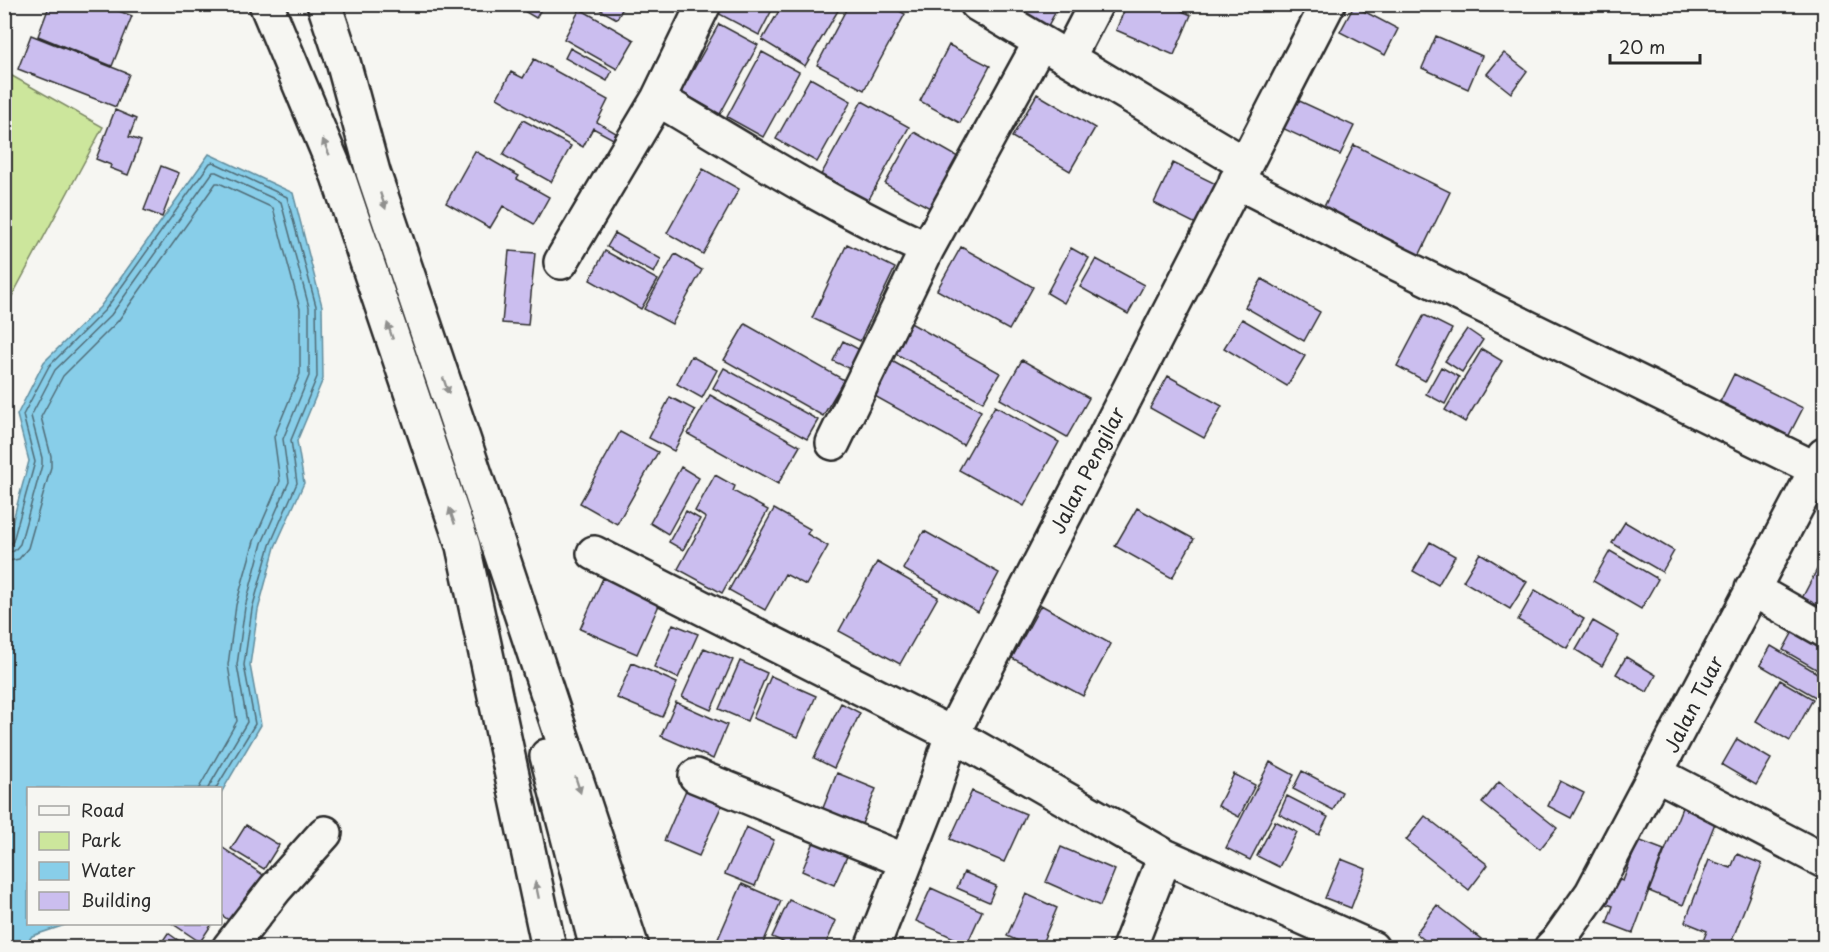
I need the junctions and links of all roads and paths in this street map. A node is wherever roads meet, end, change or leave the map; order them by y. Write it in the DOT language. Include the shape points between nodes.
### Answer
graph roads {
  1 [pos="266,4"];
  2 [pos="315,4"];
  3 [pos="324,4"];
  4 [pos="704,4"];
  5 [pos="977,4"];
  6 [pos="1096,4"];
  7 [pos="1328,4"];
  8 [pos="1054,50"];
  9 [pos="342,58"];
  10 [pos="658,99"];
  11 [pos="1240,172"];
  12 [pos="927,249"];
  13 [pos="561,262"];
  14 [pos="833,443"];
  15 [pos="467,450"];
  16 [pos="1817,479"];
  17 [pos="463,546"];
  18 [pos="594,553"];
  19 [pos="1752,589"];
  20 [pos="1824,630"];
  21 [pos="952,734"];
  22 [pos="1657,774"];
  23 [pos="696,776"];
  24 [pos="325,833"];
  25 [pos="1165,856"];
  26 [pos="906,861"];
  27 [pos="1824,861"];
  28 [pos="878,946"];
  29 [pos="229,948"];
  30 [pos="549,948"];
  31 [pos="576,948"];
  32 [pos="597,948"];
  33 [pos="632,948"];
  34 [pos="1128,948"];
  35 [pos="1372,948"];
  36 [pos="1551,948"];
  17 -- 1 [label="main road, one-way" via="338,176"];
  2 -- 9 [label="main road"];
  3 -- 9 [label="main road"];
  4 -- 10 [label="main road"];
  5 -- 8 [label="main road"];
  6 -- 8 [label="main road"];
  7 -- 11 [label="main road, Jalan Pengilar"];
  8 -- 11 [label="main road"];
  8 -- 12 [label="main road"];
  9 -- 15 [label="main road, one-way" via="373,172"];
  10 -- 12 [label="main road" via="849,212"];
  10 -- 13 [label="main road"];
  11 -- 16 [label="main road" via="1398,264"];
  11 -- 21 [label="main road, Jalan Pengilar"];
  12 -- 14 [label="main road"];
  15 -- 32 [label="main road"];
  15 -- 33 [label="main road, one-way"];
  16 -- 19 [label="main road, Jalan Tuar"];
  30 -- 17 [label="main road, one-way"];
  17 -- 31 [label="main road"];
  18 -- 21 [label="main road"];
  19 -- 20 [label="main road"];
  19 -- 22 [label="main road, Jalan Tuar"];
  21 -- 25 [label="main road"];
  21 -- 26 [label="main road, Jalan Pengilar"];
  22 -- 27 [label="main road"];
  22 -- 36 [label="main road, Jalan Tuar" via="1592,893"];
  23 -- 26 [label="main road"];
  24 -- 29 [label="main road"];
  25 -- 34 [label="main road"];
  25 -- 35 [label="main road"];
  26 -- 28 [label="main road, Jalan Pengilar"];
}
